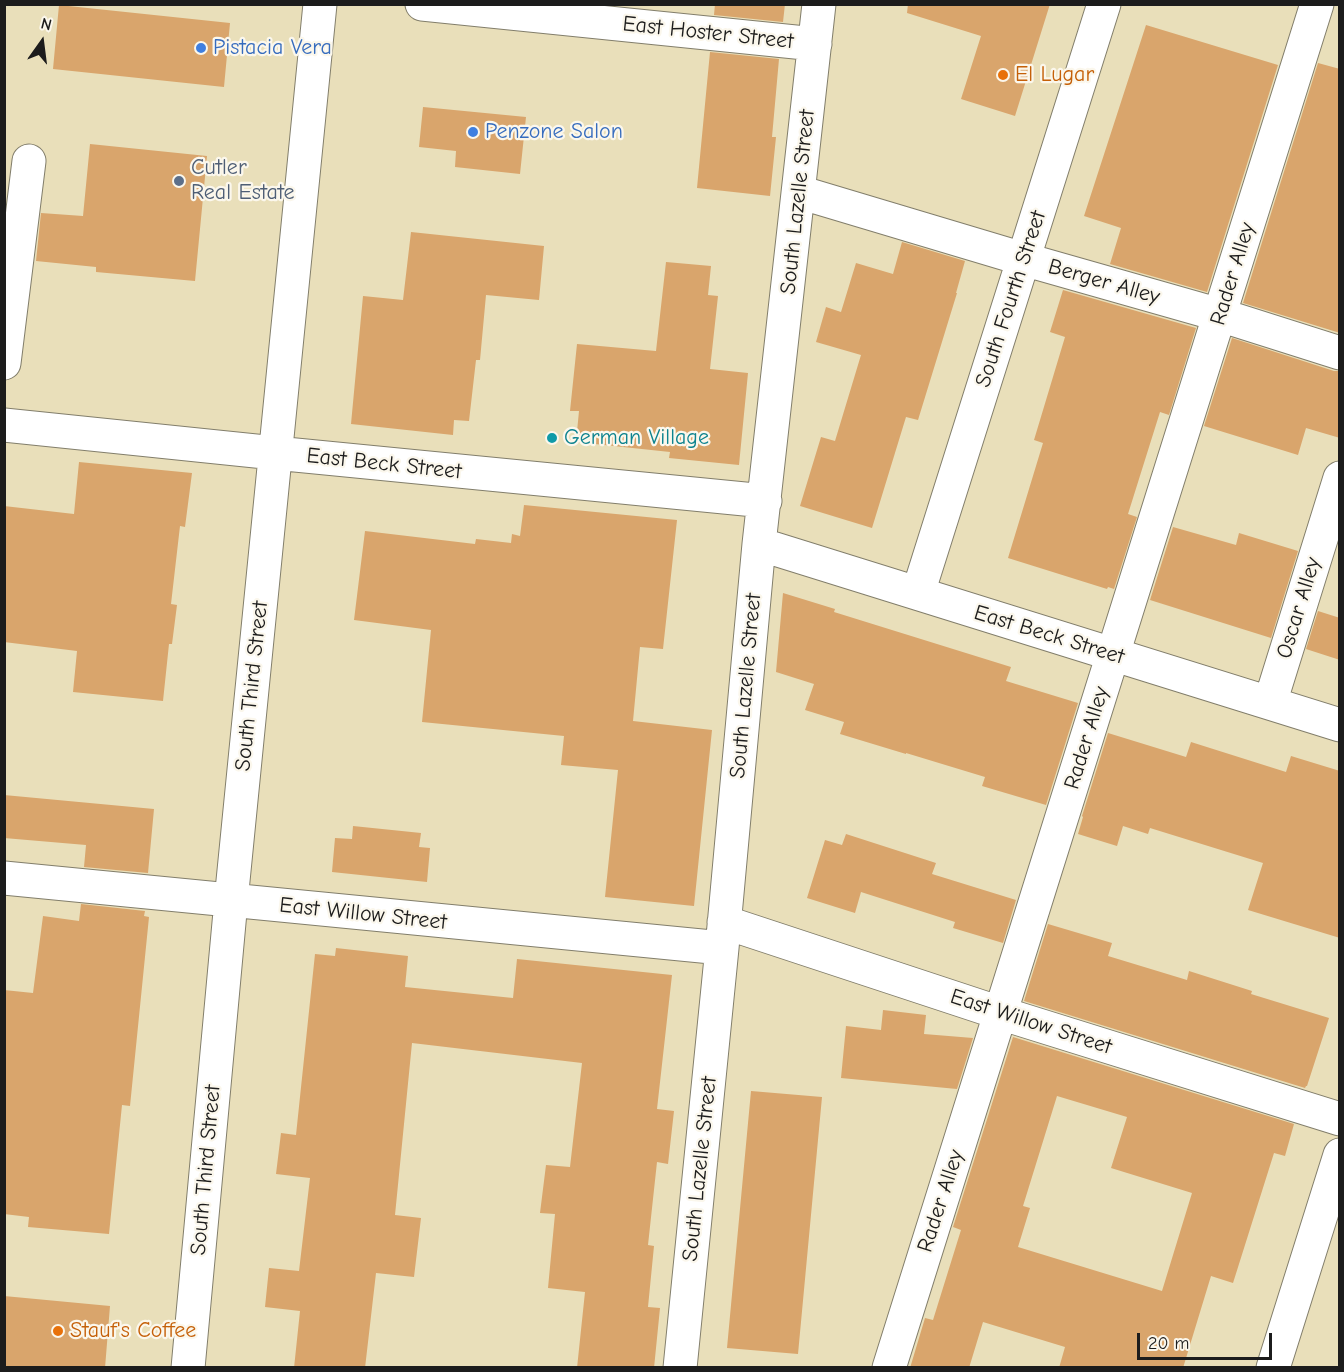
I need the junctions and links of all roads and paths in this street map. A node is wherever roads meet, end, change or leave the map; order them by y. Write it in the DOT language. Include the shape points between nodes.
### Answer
graph roads {
  1 [pos="320,4"];
  2 [pos="422,4"];
  3 [pos="819,4"];
  4 [pos="1104,4"];
  5 [pos="1317,4"];
  6 [pos="815,44"];
  7 [pos="28,161"];
  8 [pos="799,192"];
  9 [pos="1023,259"];
  10 [pos="1220,315"];
  11 [pos="1340,354"];
  12 [pos="4,363"];
  13 [pos="4,425"];
  14 [pos="275,453"];
  15 [pos="1340,478"];
  16 [pos="765,501"];
  17 [pos="759,544"];
  18 [pos="918,593"];
  19 [pos="1113,654"];
  20 [pos="1270,704"];
  21 [pos="1340,725"];
  22 [pos="4,878"];
  23 [pos="231,901"];
  24 [pos="723,935"];
  25 [pos="1000,1013"];
  26 [pos="1340,1119"];
  27 [pos="1340,1155"];
  28 [pos="188,1368"];
  29 [pos="680,1368"];
  30 [pos="889,1368"];
  31 [pos="1273,1368"];
  1 -- 14 [label="street, South Third Street"];
  2 -- 6 [label="street, East Hoster Street"];
  3 -- 6 [label="street, South Lazelle Street"];
  4 -- 9 [label="street, South Fourth Street"];
  5 -- 10 [label="street, Rader Alley"];
  6 -- 8 [label="street, South Lazelle Street"];
  7 -- 12 [label="street"];
  8 -- 9 [label="street, Berger Alley"];
  8 -- 16 [label="street, South Lazelle Street"];
  9 -- 10 [label="street, Berger Alley"];
  9 -- 18 [label="street, South Fourth Street"];
  10 -- 11 [label="street, Berger Alley"];
  10 -- 19 [label="street, Rader Alley"];
  13 -- 14 [label="street, East Beck Street"];
  14 -- 16 [label="street, East Beck Street"];
  14 -- 23 [label="street, South Third Street"];
  15 -- 20 [label="street, Oscar Alley"];
  16 -- 17 [label="street, South Lazelle Street"];
  17 -- 18 [label="street, East Beck Street"];
  17 -- 24 [label="street, South Lazelle Street"];
  18 -- 19 [label="street, East Beck Street"];
  19 -- 20 [label="street, East Beck Street"];
  19 -- 25 [label="street, Rader Alley"];
  20 -- 21 [label="street, East Beck Street"];
  22 -- 23 [label="street, East Willow Street"];
  23 -- 24 [label="street, East Willow Street"];
  23 -- 28 [label="street, South Third Street"];
  24 -- 25 [label="street, East Willow Street"];
  24 -- 29 [label="street, South Lazelle Street"];
  25 -- 26 [label="street, East Willow Street"];
  25 -- 30 [label="street, Rader Alley"];
  27 -- 31 [label="street"];
}
